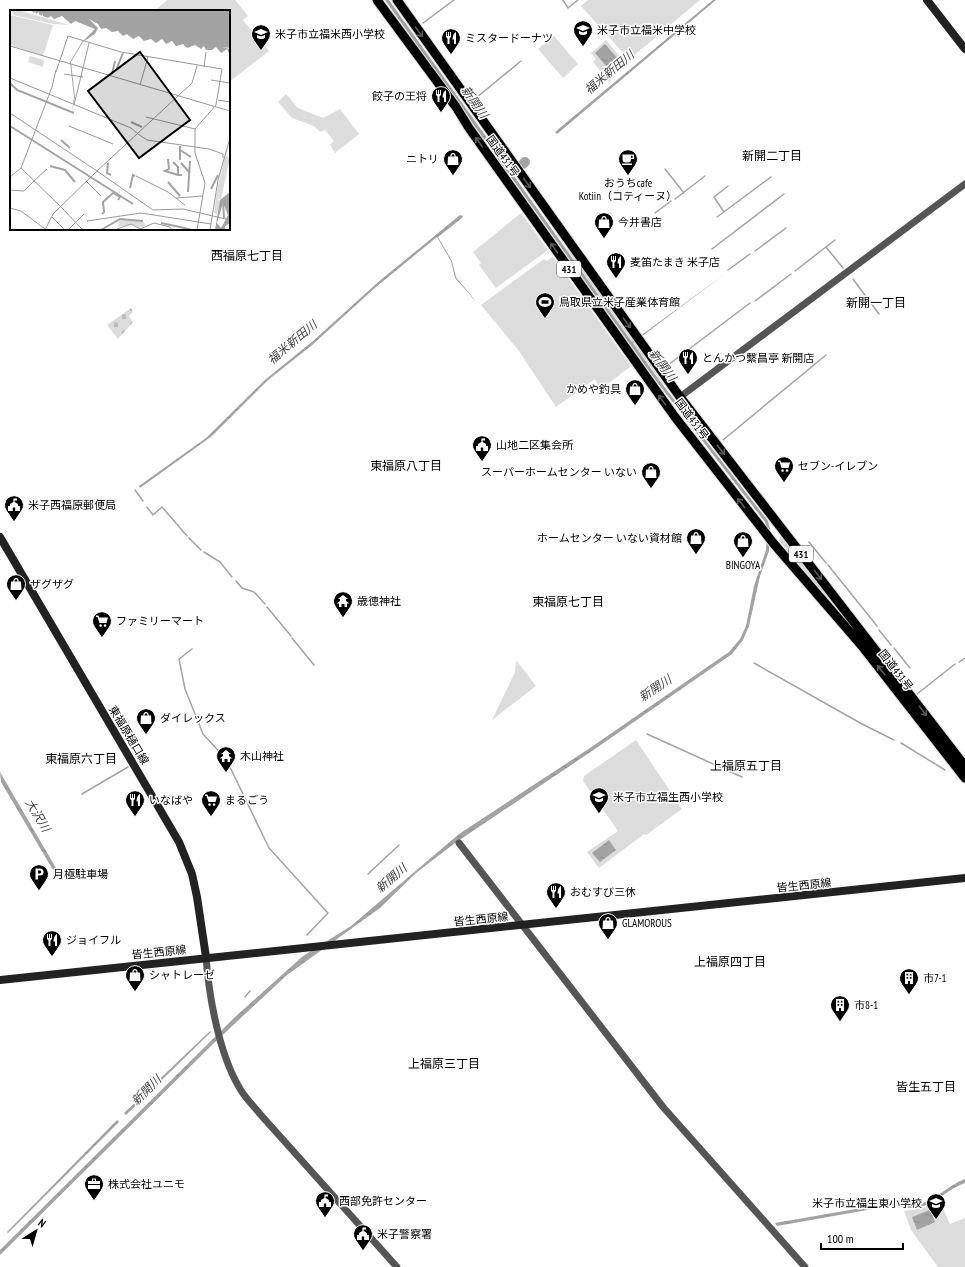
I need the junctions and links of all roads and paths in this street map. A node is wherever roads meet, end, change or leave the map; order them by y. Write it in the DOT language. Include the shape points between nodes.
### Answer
graph roads {
  1 [pos="377,0"];
  2 [pos="397,0"];
  3 [pos="927,0"];
  4 [pos="965,49"];
  5 [pos="965,184"];
  6 [pos="680,397"];
  7 [pos="0,537"];
  8 [pos="965,766"];
  9 [pos="965,778"];
  10 [pos="459,843"];
  11 [pos="965,878"];
  12 [pos="522,926"];
  13 [pos="206,958"];
  14 [pos="0,980"];
  15 [pos="397,1267"];
  16 [pos="805,1267"];
  9 -- 1 [label="highway, 国道431号 / 431, one-way" via="862,646 768,537 666,405 456,107"];
  2 -- 6 [label="highway, 国道431号 / 431, one-way"];
  3 -- 4 [label="main road"];
  5 -- 6 [label="street"];
  6 -- 8 [label="highway, 国道431号 / 431, one-way"];
  7 -- 13 [label="main road, 東福原樋口線" via="179,842 194,882"];
  10 -- 12 [label="street"];
  11 -- 12 [label="main road, 皆生西原線"];
  12 -- 13 [label="main road, 皆生西原線"];
  12 -- 16 [label="street" via="663,1106"];
  13 -- 14 [label="main road, 皆生西原線"];
  13 -- 15 [label="street" via="220,1039 230,1069 245,1096"];
}
